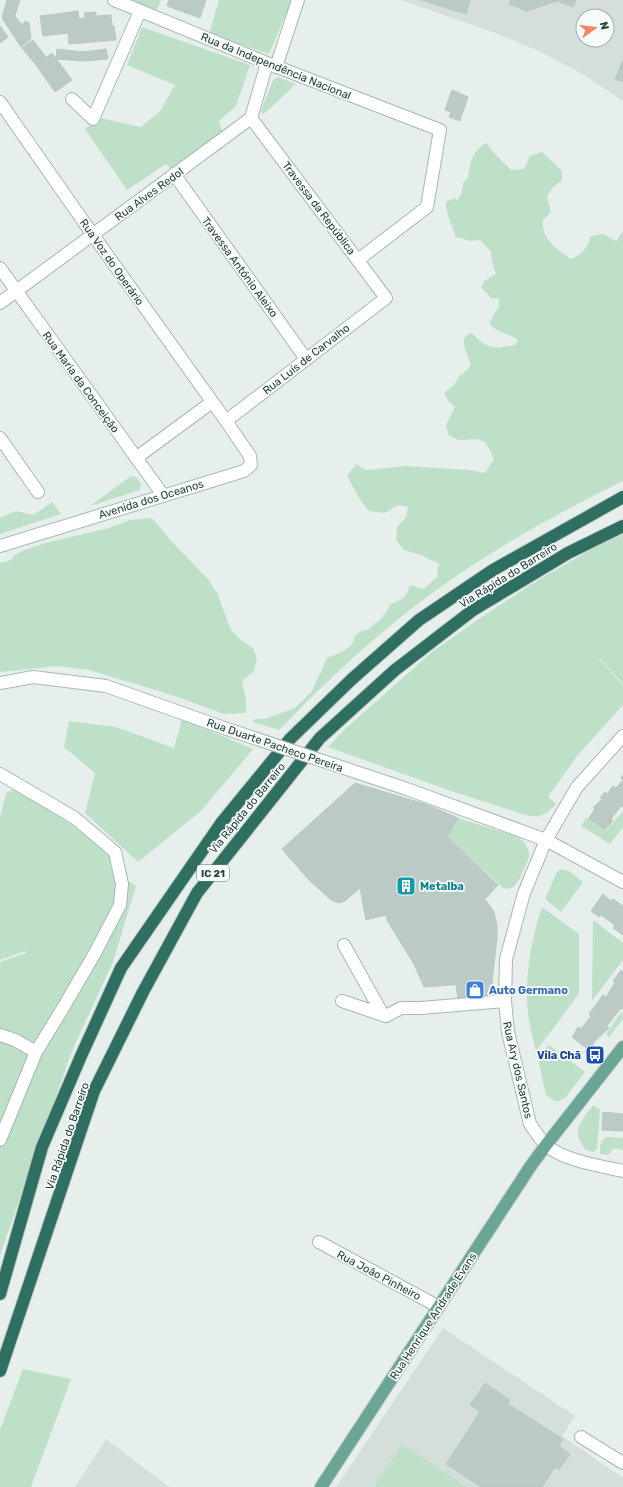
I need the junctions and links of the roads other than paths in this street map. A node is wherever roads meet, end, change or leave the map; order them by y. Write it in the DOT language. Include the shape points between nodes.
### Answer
graph roads {
  1 [pos="114,0"];
  2 [pos="298,0"];
  3 [pos="140,10"];
  4 [pos="271,65"];
  5 [pos="72,99"];
  6 [pos="0,102"];
  7 [pos="251,118"];
  8 [pos="174,174"];
  9 [pos="93,235"];
  10 [pos="358,260"];
  11 [pos="0,268"];
  12 [pos="17,291"];
  13 [pos="386,298"];
  14 [pos="0,303"];
  15 [pos="306,359"];
  16 [pos="212,402"];
  17 [pos="226,421"];
  18 [pos="0,438"];
  19 [pos="136,458"];
  20 [pos="38,492"];
  21 [pos="163,495"];
  22 [pos="623,497"];
  23 [pos="623,526"];
  24 [pos="0,546"];
  25 [pos="0,683"];
  26 [pos="623,736"];
  27 [pos="0,774"];
  28 [pos="546,840"];
  29 [pos="623,882"];
  30 [pos="344,945"];
  31 [pos="342,1001"];
  32 [pos="505,1001"];
  33 [pos="383,1015"];
  34 [pos="0,1035"];
  35 [pos="623,1047"];
  36 [pos="36,1052"];
  37 [pos="0,1140"];
  38 [pos="546,1145"];
  39 [pos="623,1172"];
  40 [pos="318,1242"];
  41 [pos="0,1294"];
  42 [pos="439,1307"];
  43 [pos="0,1371"];
  44 [pos="581,1437"];
  45 [pos="623,1463"];
  46 [pos="321,1487"];
  1 -- 3 [label="street, Rua da Independência Nacional"];
  2 -- 4 [label="street"];
  3 -- 4 [label="street, Rua da Independência Nacional"];
  3 -- 5 [label="street" via="93,119"];
  4 -- 7 [label="street"];
  4 -- 10 [label="street, Rua da Independência Nacional" via="440,130 427,207"];
  6 -- 9 [label="street, Rua Voz do Operário"];
  7 -- 8 [label="street, Rua Alves Redol"];
  7 -- 10 [label="street, Travessa da República"];
  8 -- 9 [label="street, Rua Alves Redol"];
  8 -- 15 [label="street, Travessa António Aleixo"];
  9 -- 12 [label="street, Rua Alves Redol"];
  9 -- 16 [label="street, Rua Voz do Operário"];
  10 -- 13 [label="street, Travessa da República"];
  11 -- 12 [label="street, Rua Maria da Conceição"];
  12 -- 14 [label="street, Rua Alves Redol"];
  12 -- 19 [label="street, Rua Maria da Conceição"];
  13 -- 15 [label="street, Rua Luís de Carvalho"];
  15 -- 17 [label="street, Rua Luís de Carvalho"];
  16 -- 17 [label="street, Rua Voz do Operário"];
  16 -- 19 [label="street"];
  17 -- 21 [label="street, Avenida dos Oceanos" via="250,456 251,465 244,471"];
  18 -- 20 [label="street"];
  19 -- 21 [label="street, Rua Maria da Conceição"];
  21 -- 24 [label="street, Avenida dos Oceanos"];
  22 -- 41 [label="highway, Via Rápida do Barreiro / IC 21" via="493,570 419,620 352,679 290,739 222,822 121,968 42,1147"];
  23 -- 43 [label="highway, Via Rápida do Barreiro / IC 21" via="568,553 473,610 396,670 320,738 197,893 143,992 94,1091"];
  25 -- 28 [label="street, Rua Duarte Pacheco Pereira, bridge" via="33,677 106,686 407,789"];
  26 -- 28 [label="street, Rua Ary dos Santos" via="577,787"];
  27 -- 36 [label="street" via="76,818 115,852 122,884 120,905 64,1008"];
  28 -- 29 [label="street, Rua Duarte Pacheco Pereira"];
  28 -- 32 [label="street, Rua Ary dos Santos" via="524,893 506,959"];
  30 -- 33 [label="street"];
  31 -- 33 [label="street"];
  32 -- 33 [label="street" via="401,1008 386,1016"];
  32 -- 38 [label="street, Rua Ary dos Santos" via="508,1032 530,1124"];
  34 -- 36 [label="street"];
  35 -- 38 [label="main road, Rua Henrique Andrade Evans"];
  36 -- 37 [label="street"];
  38 -- 39 [label="street" via="571,1159"];
  38 -- 42 [label="main road, Rua Henrique Andrade Evans"];
  40 -- 42 [label="street, Rua João Pinheiro"];
  42 -- 46 [label="main road, Rua Henrique Andrade Evans"];
  44 -- 45 [label="street"];
}
